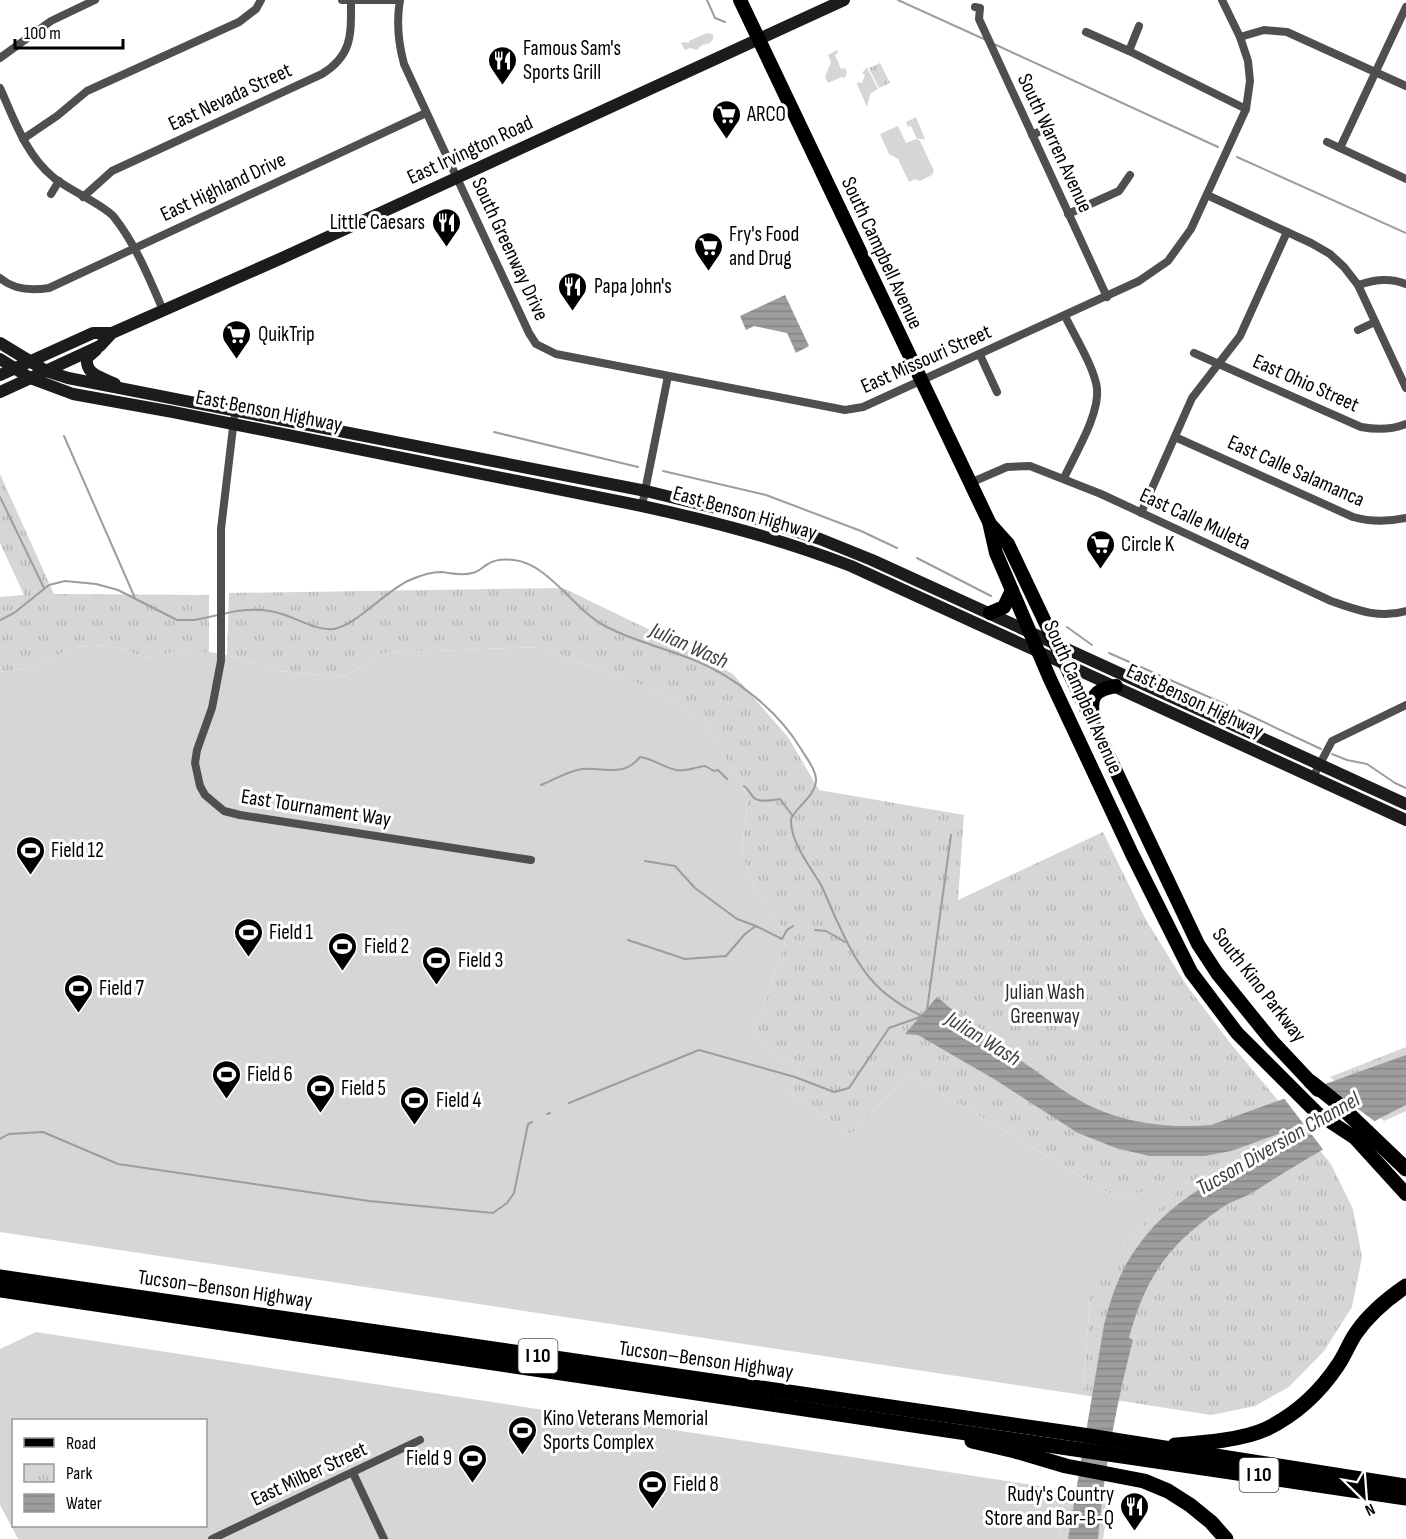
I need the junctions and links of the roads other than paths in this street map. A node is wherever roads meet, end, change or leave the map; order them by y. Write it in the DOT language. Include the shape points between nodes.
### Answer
graph roads {
  1 [pos="95,0"];
  2 [pos="261,0"];
  3 [pos="342,0"];
  4 [pos="400,0"];
  5 [pos="740,0"];
  6 [pos="844,0"];
  7 [pos="987,0"];
  8 [pos="1222,0"];
  9 [pos="351,1"];
  10 [pos="1406,7"];
  11 [pos="1139,26"];
  12 [pos="1086,32"];
  13 [pos="1240,37"];
  14 [pos="758,40"];
  15 [pos="1129,51"];
  16 [pos="0,58"];
  17 [pos="1377,72"];
  18 [pos="1406,86"];
  19 [pos="0,88"];
  20 [pos="1246,109"];
  21 [pos="426,113"];
  22 [pos="1045,129"];
  23 [pos="1032,135"];
  24 [pos="23,139"];
  25 [pos="1327,142"];
  26 [pos="1340,148"];
  27 [pos="1130,175"];
  28 [pos="457,178"];
  29 [pos="1406,179"];
  30 [pos="59,181"];
  31 [pos="51,194"];
  32 [pos="1207,195"];
  33 [pos="83,197"];
  34 [pos="1068,214"];
  35 [pos="1287,232"];
  36 [pos="135,248"];
  37 [pos="0,278"];
  38 [pos="1406,284"];
  39 [pos="1358,285"];
  40 [pos="1107,297"];
  41 [pos="164,310"];
  42 [pos="1065,316"];
  43 [pos="1375,322"];
  44 [pos="1358,330"];
  45 [pos="112,333"];
  46 [pos="0,343"];
  47 [pos="536,344"];
  48 [pos="100,346"];
  49 [pos="1194,353"];
  50 [pos="980,355"];
  51 [pos="0,359"];
  52 [pos="29,362"];
  53 [pos="1218,363"];
  54 [pos="14,369"];
  55 [pos="46,371"];
  56 [pos="0,375"];
  57 [pos="668,376"];
  58 [pos="30,378"];
  59 [pos="920,381"];
  60 [pos="1406,387"];
  61 [pos="124,389"];
  62 [pos="0,392"];
  63 [pos="997,392"];
  64 [pos="236,410"];
  65 [pos="233,424"];
  66 [pos="1406,424"];
  67 [pos="1175,437"];
  68 [pos="408,444"];
  69 [pos="405,458"];
  70 [pos="1064,478"];
  71 [pos="970,483"];
  72 [pos="646,491"];
  73 [pos="642,506"];
  74 [pos="1141,513"];
  75 [pos="1406,518"];
  76 [pos="989,522"];
  77 [pos="1012,590"];
  78 [pos="1406,611"];
  79 [pos="990,613"];
  80 [pos="1030,632"];
  81 [pos="1054,643"];
  82 [pos="1039,651"];
  83 [pos="1064,663"];
  84 [pos="1116,687"];
  85 [pos="1406,705"];
  86 [pos="1094,726"];
  87 [pos="1320,764"];
  88 [pos="1313,777"];
  89 [pos="1406,804"];
  90 [pos="1406,819"];
  91 [pos="1149,845"];
  92 [pos="1132,854"];
  93 [pos="531,860"];
  94 [pos="1311,1082"];
  95 [pos="1360,1136"];
  96 [pos="1406,1169"];
  97 [pos="1406,1186"];
  98 [pos="1406,1194"];
  99 [pos="0,1277"];
  100 [pos="1406,1286"];
  101 [pos="0,1290"];
  102 [pos="881,1420"];
  103 [pos="420,1440"];
  104 [pos="1076,1441"];
  105 [pos="1151,1447"];
  106 [pos="1116,1448"];
  107 [pos="353,1473"];
  108 [pos="1406,1486"];
  109 [pos="1406,1498"];
  110 [pos="212,1539"];
  111 [pos="384,1539"];
  112 [pos="1226,1539"];
  1 -- 16 [label="street" via="51,21"];
  2 -- 24 [label="street" via="239,22 87,92"];
  3 -- 9 [label="street"];
  4 -- 9 [label="street"];
  4 -- 21 [label="street, South Greenway Drive" via="398,43"];
  5 -- 14 [label="main road, South Campbell Avenue"];
  6 -- 14 [label="main road, East Irvington Road"];
  7 -- 23 [label="street, South Warren Avenue" via="977,7 979,19"];
  8 -- 13 [label="street, East Missouri Street"];
  9 -- 33 [label="street, East Nevada Street" via="348,47 333,67 112,171"];
  10 -- 17 [label="street"];
  11 -- 15 [label="street"];
  12 -- 15 [label="street"];
  13 -- 17 [label="street" via="1264,30 1287,32"];
  13 -- 20 [label="street, East Missouri Street" via="1250,81"];
  14 -- 28 [label="main road, East Irvington Road"];
  14 -- 59 [label="main road, South Campbell Avenue"];
  15 -- 20 [label="street"];
  17 -- 18 [label="street"];
  17 -- 26 [label="street"];
  19 -- 24 [label="street"];
  20 -- 32 [label="street, East Missouri Street"];
  21 -- 28 [label="street, South Greenway Drive"];
  21 -- 36 [label="street, East Highland Drive"];
  22 -- 23 [label="street"];
  23 -- 34 [label="street, South Warren Avenue"];
  24 -- 30 [label="street"];
  25 -- 26 [label="street"];
  26 -- 29 [label="street"];
  27 -- 34 [label="street" via="1119,191"];
  28 -- 41 [label="main road, East Irvington Road"];
  28 -- 47 [label="street, South Greenway Drive"];
  30 -- 31 [label="street"];
  30 -- 33 [label="street"];
  32 -- 35 [label="street"];
  32 -- 40 [label="street, East Missouri Street" via="1191,229 1168,261 1149,276"];
  33 -- 36 [label="street" via="113,215"];
  34 -- 40 [label="street, South Warren Avenue"];
  35 -- 39 [label="street" via="1330,254"];
  35 -- 53 [label="street" via="1240,336"];
  36 -- 37 [label="street, East Highland Drive" via="49,288 21,289"];
  36 -- 41 [label="street"];
  38 -- 39 [label="street" via="1387,279"];
  39 -- 43 [label="street"];
  40 -- 42 [label="street, East Missouri Street"];
  41 -- 45 [label="main road, East Irvington Road"];
  42 -- 50 [label="street, East Missouri Street"];
  42 -- 70 [label="street" via="1093,375 1097,395 1094,412"];
  43 -- 44 [label="street"];
  43 -- 60 [label="street"];
  45 -- 48 [label="main road, East Irvington Road"];
  45 -- 52 [label="main road, East Irvington Road" via="93,333"];
  46 -- 52 [label="main road, East Benson Highway"];
  47 -- 57 [label="street, East Missouri Street" via="556,354"];
  48 -- 55 [label="main road, East Irvington Road"];
  48 -- 61 [label="main road" via="87,358 88,369"];
  49 -- 53 [label="street, East Ohio Street"];
  50 -- 59 [label="street, East Missouri Street"];
  50 -- 63 [label="street"];
  51 -- 54 [label="main road, East Benson Highway"];
  52 -- 54 [label="main road, East Irvington Road"];
  52 -- 55 [label="main road, East Benson Highway"];
  53 -- 66 [label="street, East Ohio Street" via="1361,427 1388,429"];
  53 -- 67 [label="street" via="1192,398"];
  54 -- 56 [label="main road, East Irvington Road"];
  54 -- 58 [label="main road, East Benson Highway"];
  55 -- 58 [label="main road, East Irvington Road"];
  55 -- 61 [label="main road, East Benson Highway"];
  57 -- 59 [label="street, East Missouri Street" via="846,410 863,407"];
  57 -- 72 [label="street"];
  58 -- 62 [label="main road, East Irvington Road"];
  58 -- 65 [label="main road, East Benson Highway" via="73,394"];
  59 -- 71 [label="main road, South Campbell Avenue"];
  61 -- 64 [label="main road, East Benson Highway"];
  64 -- 65 [label="street, East Tournament Way"];
  64 -- 68 [label="main road, East Benson Highway"];
  65 -- 69 [label="main road, East Benson Highway"];
  65 -- 93 [label="street, East Tournament Way" via="221,530 219,676 197,750 195,763 200,786 214,804 240,815"];
  67 -- 74 [label="street"];
  67 -- 75 [label="street, East Calle Salamanca" via="1353,517 1369,522"];
  68 -- 69 [label="main road"];
  68 -- 72 [label="main road, East Benson Highway"];
  69 -- 73 [label="main road, East Benson Highway"];
  70 -- 71 [label="street, East Calle Muleta" via="1030,466 1007,467"];
  70 -- 74 [label="street, East Calle Muleta"];
  71 -- 76 [label="main road, South Campbell Avenue"];
  72 -- 73 [label="street"];
  72 -- 79 [label="main road, East Benson Highway" via="738,513 810,536"];
  73 -- 82 [label="main road, East Benson Highway" via="714,521 851,566"];
  74 -- 78 [label="street, East Calle Muleta" via="1366,614"];
  76 -- 77 [label="main road, South Campbell Avenue" via="996,553"];
  76 -- 81 [label="main road, South Campbell Avenue" via="1008,544"];
  77 -- 79 [label="main road" via="1004,606"];
  77 -- 80 [label="main road, South Campbell Avenue"];
  79 -- 80 [label="main road, East Benson Highway"];
  80 -- 81 [label="main road, East Benson Highway"];
  80 -- 82 [label="main road, South Campbell Avenue"];
  81 -- 83 [label="main road, South Campbell Avenue"];
  81 -- 87 [label="main road, East Benson Highway"];
  82 -- 83 [label="main road, East Benson Highway"];
  82 -- 92 [label="main road, South Campbell Avenue"];
  83 -- 84 [label="main road, East Benson Highway"];
  83 -- 86 [label="main road, South Campbell Avenue"];
  84 -- 86 [label="main road" via="1104,688 1094,696"];
  84 -- 88 [label="main road, East Benson Highway"];
  85 -- 87 [label="street" via="1332,741"];
  86 -- 91 [label="main road, South Campbell Avenue"];
  87 -- 88 [label="street"];
  87 -- 89 [label="main road, East Benson Highway"];
  88 -- 90 [label="main road, East Benson Highway"];
  91 -- 94 [label="main road, South Kino Parkway" via="1197,944 1272,1041"];
  92 -- 95 [label="main road, South Kino Parkway" via="1191,972 1237,1032 1317,1113"];
  94 -- 95 [label="highway" via="1336,1102"];
  95 -- 96 [label="highway"];
  95 -- 97 [label="main road, South Kino Parkway"];
  95 -- 98 [label="main road, South Kino Parkway"];
  99 -- 104 [label="highway, Tucson–Benson Highway / I 10"];
  100 -- 105 [label="highway" via="1387,1299 1356,1333 1338,1365 1314,1395 1265,1430 1220,1441"];
  101 -- 102 [label="highway, Tucson–Benson Highway / I 10"];
  102 -- 104 [label="highway, Tucson–Benson Highway / I 10"];
  102 -- 112 [label="highway" via="1066,1466 1144,1481 1200,1513"];
  103 -- 107 [label="street, East Milber Street"];
  104 -- 106 [label="highway, Tucson–Benson Highway / I 10"];
  105 -- 106 [label="highway, Tucson–Benson Highway / I 10"];
  105 -- 108 [label="highway, Tucson–Benson Highway / I 10"];
  106 -- 109 [label="highway, Tucson–Benson Highway / I 10"];
  107 -- 110 [label="street, East Milber Street"];
  107 -- 111 [label="street"];
}
